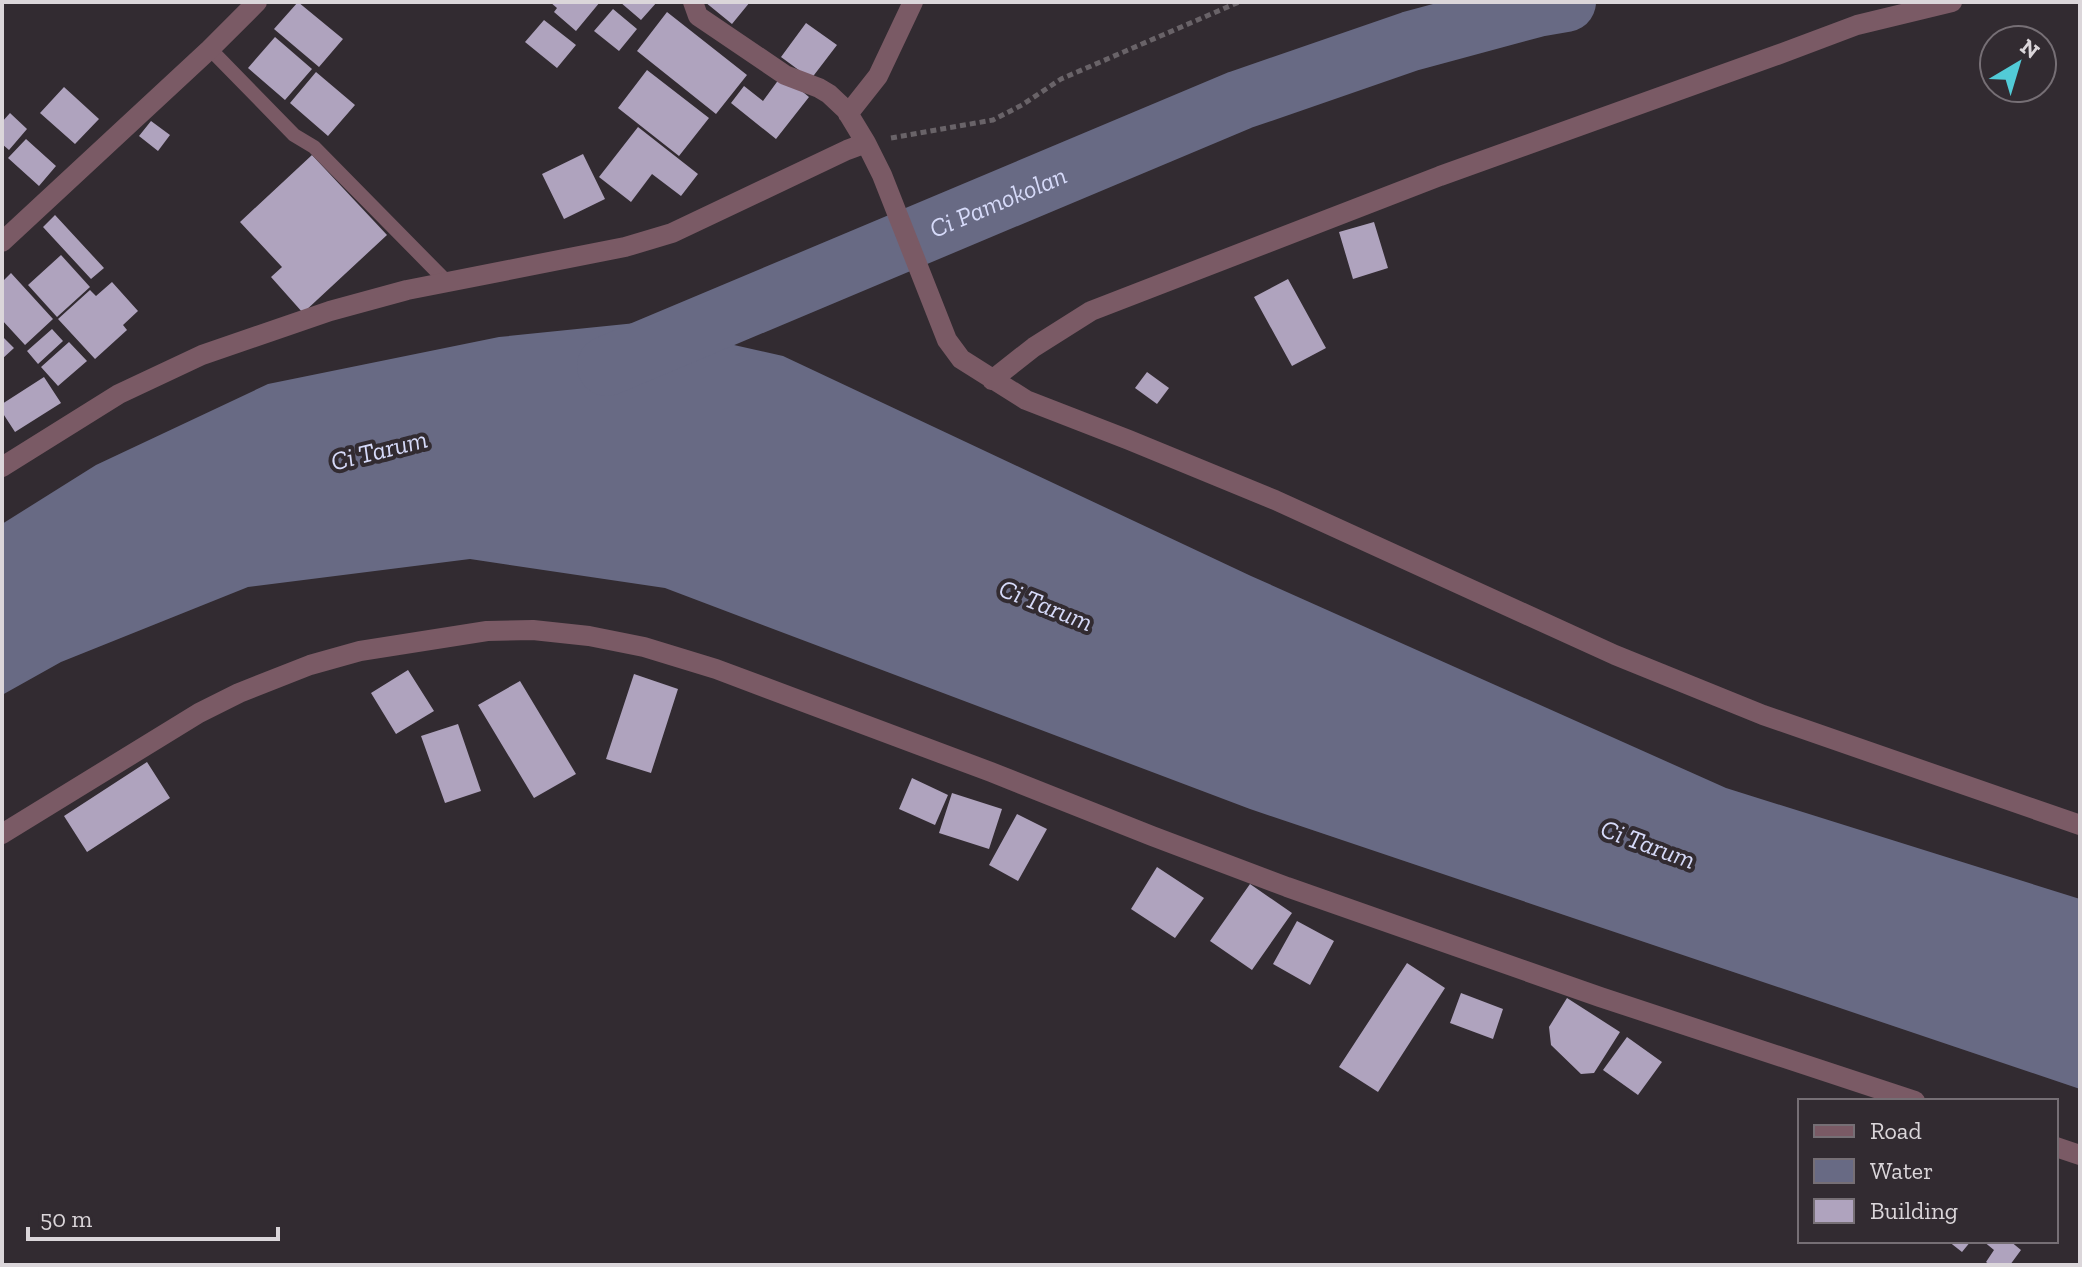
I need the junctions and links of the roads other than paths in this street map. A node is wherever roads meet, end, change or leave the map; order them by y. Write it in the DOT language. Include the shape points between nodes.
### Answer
graph roads {
  1 [pos="257,2"];
  2 [pos="693,2"];
  3 [pos="913,2"];
  4 [pos="1952,2"];
  5 [pos="210,49"];
  6 [pos="848,114"];
  7 [pos="866,143"];
  8 [pos="2,242"];
  9 [pos="447,282"];
  10 [pos="992,380"];
  11 [pos="2,467"];
  12 [pos="2080,825"];
  13 [pos="2,834"];
  14 [pos="1909,1099"];
  15 [pos="2058,1148"];
  16 [pos="2080,1155"];
  1 -- 5 [label="street"];
  2 -- 6 [label="street" via="698,16 785,75 829,94"];
  3 -- 6 [label="street" via="878,76"];
  4 -- 10 [label="street" via="1857,25 1440,176 1106,305 1034,347"];
  5 -- 8 [label="street"];
  5 -- 9 [label="lane"];
  6 -- 7 [label="street"];
  7 -- 9 [label="street" via="672,233"];
  7 -- 10 [label="street" via="947,340 961,359"];
  9 -- 11 [label="street" via="330,311 202,355 119,394"];
  10 -- 12 [label="street" via="1026,400 1275,500 1615,655 1763,715"];
  13 -- 14 [label="street" via="199,713 310,665 360,651 487,631 589,636 716,669 1287,887"];
  15 -- 16 [label="street"];
}
